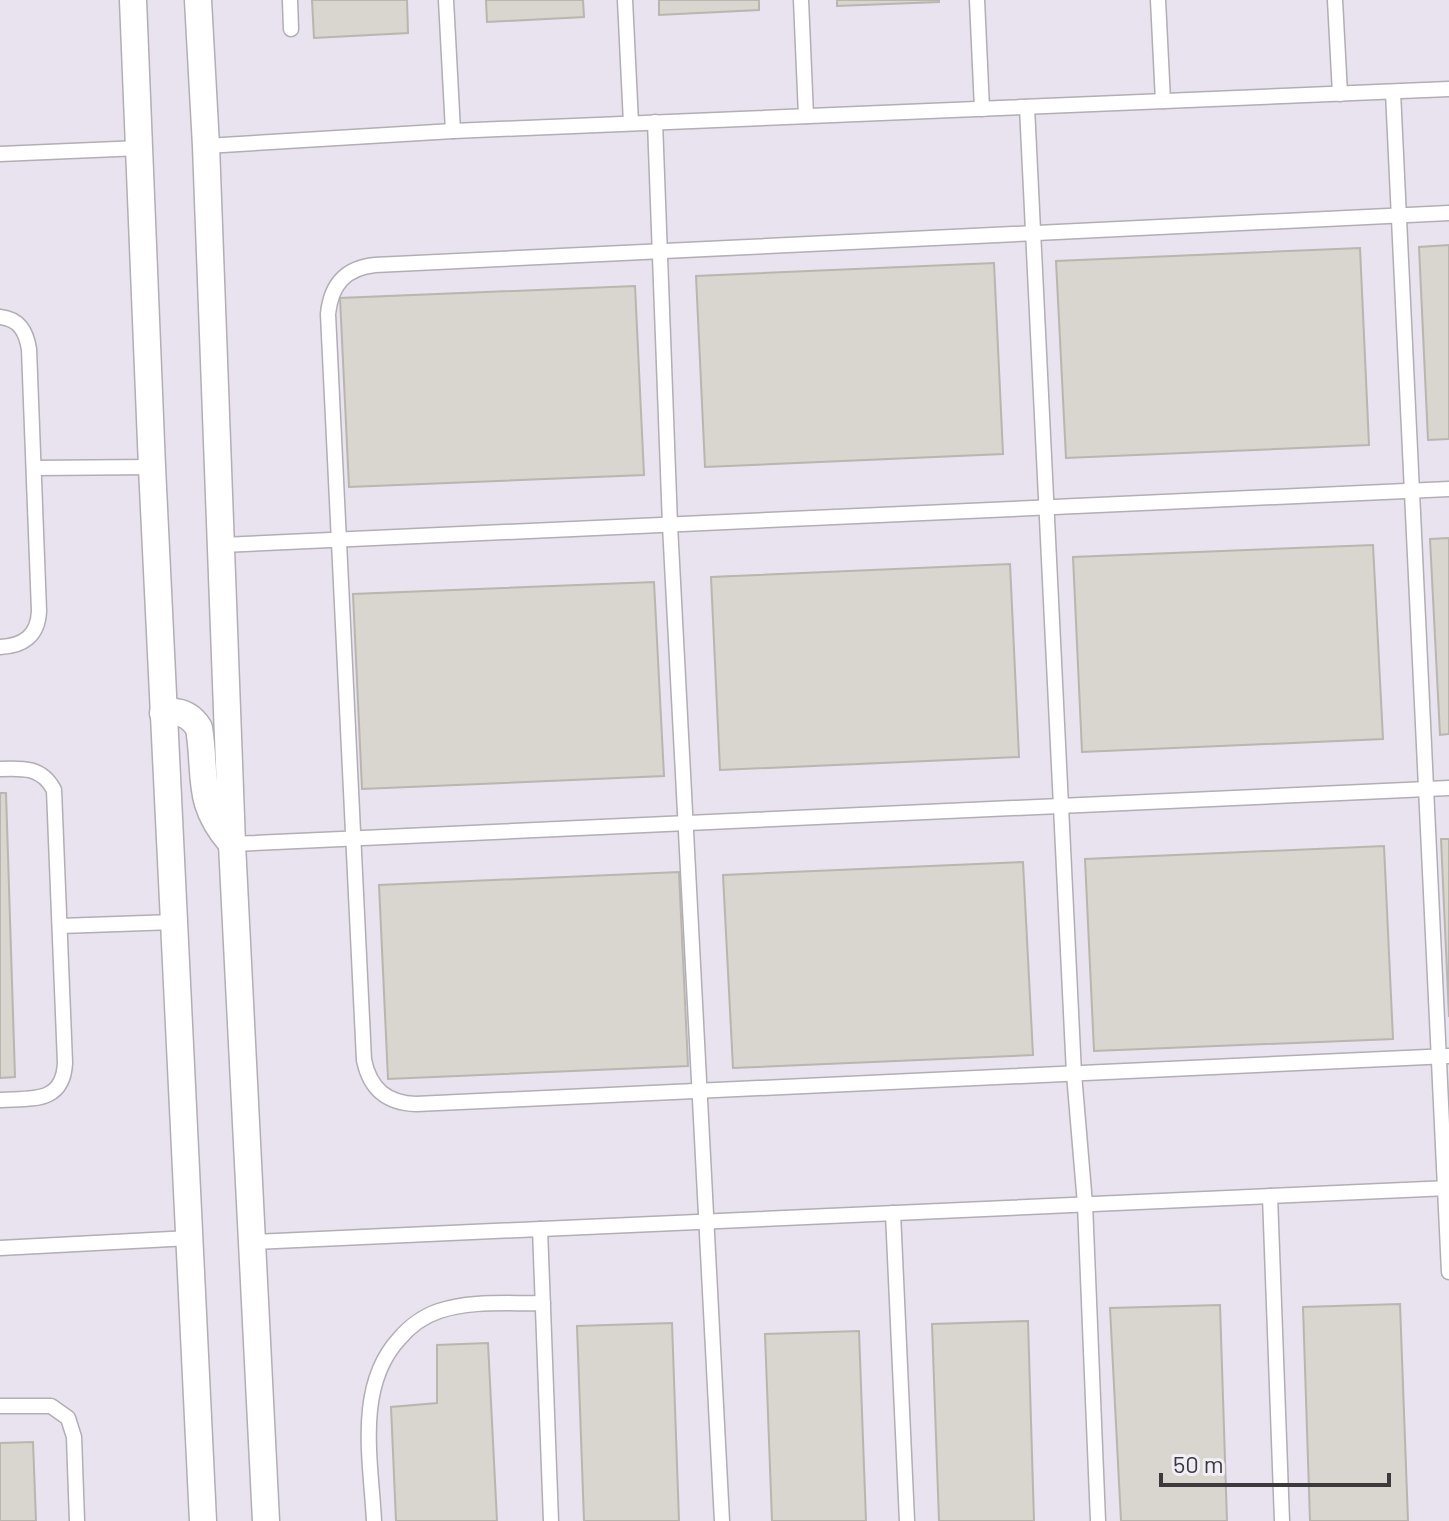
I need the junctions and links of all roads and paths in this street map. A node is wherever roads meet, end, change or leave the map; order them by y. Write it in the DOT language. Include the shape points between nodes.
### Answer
graph roads {
  1 [pos="133,0"];
  2 [pos="198,0"];
  3 [pos="290,0"];
  4 [pos="446,0"];
  5 [pos="625,0"];
  6 [pos="801,0"];
  7 [pos="977,0"];
  8 [pos="1158,0"];
  9 [pos="1335,0"];
  10 [pos="291,29"];
  11 [pos="1449,89"];
  12 [pos="1393,92"];
  13 [pos="1340,94"];
  14 [pos="1163,101"];
  15 [pos="1027,107"];
  16 [pos="982,109"];
  17 [pos="806,116"];
  18 [pos="655,122"];
  19 [pos="631,123"];
  20 [pos="453,131"];
  21 [pos="206,146"];
  22 [pos="140,148"];
  23 [pos="0,154"];
  24 [pos="1449,213"];
  25 [pos="1398,215"];
  26 [pos="1033,233"];
  27 [pos="659,252"];
  28 [pos="0,317"];
  29 [pos="152,467"];
  30 [pos="34,468"];
  31 [pos="1449,489"];
  32 [pos="1412,491"];
  33 [pos="1046,508"];
  34 [pos="670,525"];
  35 [pos="340,539"];
  36 [pos="222,545"];
  37 [pos="0,647"];
  38 [pos="163,713"];
  39 [pos="0,769"];
  40 [pos="1449,788"];
  41 [pos="1427,789"];
  42 [pos="1061,806"];
  43 [pos="684,824"];
  44 [pos="355,839"];
  45 [pos="232,844"];
  46 [pos="174,922"];
  47 [pos="60,926"];
  48 [pos="1444,1057"];
  49 [pos="1074,1074"];
  50 [pos="698,1091"];
  51 [pos="0,1100"];
  52 [pos="1448,1188"];
  53 [pos="1270,1196"];
  54 [pos="1085,1204"];
  55 [pos="893,1213"];
  56 [pos="707,1221"];
  57 [pos="540,1229"];
  58 [pos="190,1238"];
  59 [pos="252,1242"];
  60 [pos="0,1248"];
  61 [pos="1449,1272"];
  62 [pos="543,1303"];
  63 [pos="0,1406"];
  64 [pos="77,1521"];
  65 [pos="203,1521"];
  66 [pos="266,1521"];
  67 [pos="374,1521"];
  68 [pos="551,1521"];
  69 [pos="722,1521"];
  70 [pos="907,1521"];
  71 [pos="1098,1521"];
  72 [pos="1282,1521"];
  1 -- 22 [label="street"];
  2 -- 21 [label="street"];
  3 -- 10 [label="lane"];
  4 -- 20 [label="lane"];
  5 -- 19 [label="lane"];
  6 -- 17 [label="lane"];
  7 -- 16 [label="lane"];
  8 -- 14 [label="lane"];
  9 -- 13 [label="lane"];
  11 -- 12 [label="lane"];
  12 -- 13 [label="lane"];
  12 -- 25 [label="lane"];
  13 -- 14 [label="lane"];
  14 -- 15 [label="lane"];
  15 -- 16 [label="lane"];
  15 -- 26 [label="lane"];
  16 -- 17 [label="lane"];
  17 -- 18 [label="lane"];
  18 -- 19 [label="lane"];
  18 -- 27 [label="lane"];
  19 -- 20 [label="lane"];
  20 -- 21 [label="lane"];
  21 -- 36 [label="street"];
  22 -- 23 [label="lane"];
  22 -- 29 [label="street"];
  24 -- 25 [label="lane"];
  25 -- 26 [label="lane"];
  25 -- 32 [label="lane"];
  26 -- 27 [label="lane"];
  26 -- 33 [label="lane"];
  27 -- 34 [label="lane"];
  27 -- 35 [label="lane" via="360,266 346,274 329,299 328,314"];
  28 -- 30 [label="lane" via="16,322 27,339"];
  29 -- 30 [label="lane"];
  29 -- 38 [label="street"];
  30 -- 37 [label="lane" via="38,622 19,645"];
  31 -- 32 [label="lane"];
  32 -- 33 [label="lane"];
  32 -- 41 [label="lane"];
  33 -- 34 [label="lane"];
  33 -- 42 [label="lane"];
  34 -- 35 [label="lane"];
  34 -- 43 [label="lane"];
  35 -- 36 [label="lane"];
  35 -- 44 [label="lane"];
  36 -- 45 [label="street"];
  38 -- 45 [label="street" via="184,713 199,728 210,814"];
  38 -- 46 [label="street"];
  39 -- 47 [label="lane" via="33,769 54,790"];
  40 -- 41 [label="lane"];
  41 -- 42 [label="lane"];
  41 -- 48 [label="lane"];
  42 -- 43 [label="lane"];
  42 -- 49 [label="lane"];
  43 -- 44 [label="lane"];
  43 -- 50 [label="lane"];
  44 -- 45 [label="lane"];
  44 -- 50 [label="lane" via="364,1060 375,1088 387,1098 416,1104"];
  45 -- 59 [label="street"];
  46 -- 47 [label="lane"];
  46 -- 58 [label="street"];
  47 -- 51 [label="lane" via="65,1074 46,1096"];
  48 -- 49 [label="lane"];
  48 -- 52 [label="lane"];
  49 -- 50 [label="lane"];
  49 -- 54 [label="lane"];
  50 -- 56 [label="lane"];
  52 -- 53 [label="lane"];
  52 -- 61 [label="lane"];
  53 -- 54 [label="lane"];
  53 -- 72 [label="lane"];
  54 -- 55 [label="lane"];
  54 -- 71 [label="lane"];
  55 -- 56 [label="lane"];
  55 -- 70 [label="lane"];
  56 -- 57 [label="lane"];
  56 -- 69 [label="lane"];
  57 -- 59 [label="lane"];
  57 -- 62 [label="lane"];
  58 -- 60 [label="lane"];
  58 -- 65 [label="street"];
  59 -- 66 [label="street"];
  62 -- 67 [label="lane" via="437,1311 409,1327 387,1352 374,1381 369,1414"];
  62 -- 68 [label="lane"];
  63 -- 64 [label="lane" via="51,1406 68,1418 74,1437"];
}
